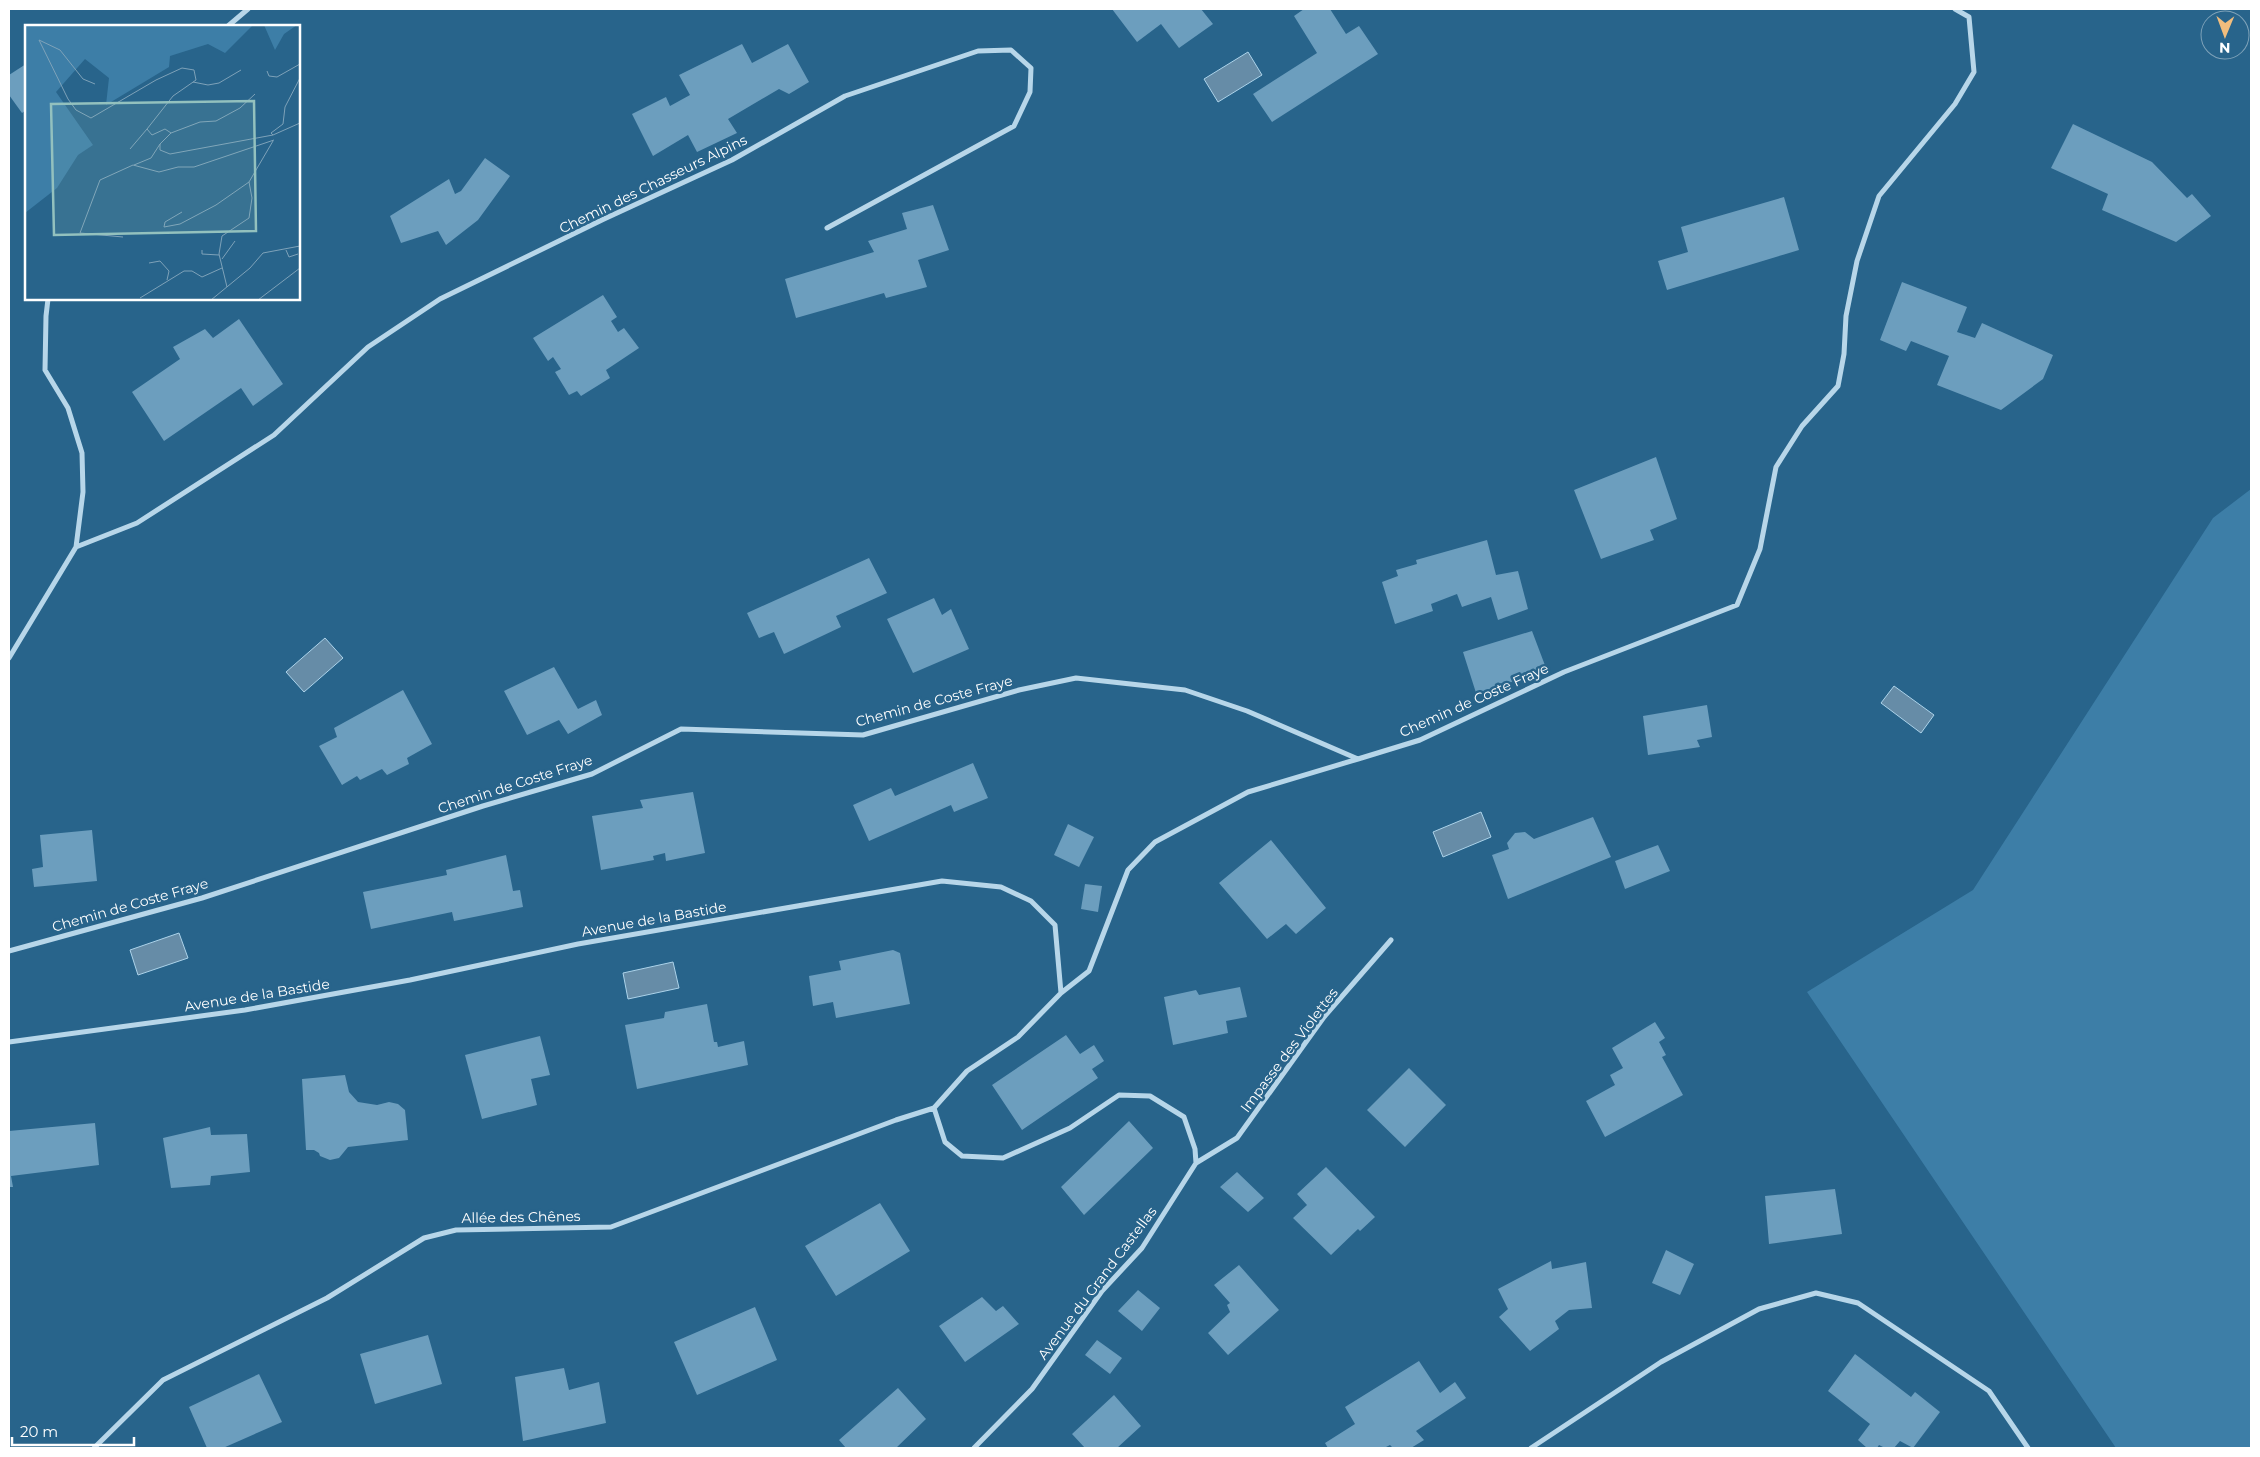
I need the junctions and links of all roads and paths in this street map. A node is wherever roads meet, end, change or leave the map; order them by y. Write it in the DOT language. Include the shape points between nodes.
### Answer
graph roads {
  1 [pos="248,9"];
  2 [pos="1955,9"];
  3 [pos="229,25"];
  4 [pos="827,228"];
  5 [pos="48,300"];
  6 [pos="76,547"];
  7 [pos="9,658"];
  8 [pos="1358,759"];
  9 [pos="1392,940"];
  10 [pos="9,950"];
  11 [pos="1061,993"];
  12 [pos="9,1042"];
  13 [pos="934,1108"];
  14 [pos="1196,1163"];
  15 [pos="94,1448"];
  16 [pos="974,1448"];
  17 [pos="1531,1448"];
  18 [pos="2028,1448"];
  1 -- 3 [label="street"];
  2 -- 8 [label="street, Chemin de Coste Fraye" via="1968,17 1974,72 1955,104 1879,196 1857,261 1846,316 1838,386 1802,426 1776,467 1760,549 1737,605 1564,672 1420,740"];
  4 -- 6 [label="street, Chemin des Chasseurs Alpins" via="1014,126 1030,92 1031,68 1011,50 978,51 845,96 732,160 440,299 368,347 274,435 137,523"];
  5 -- 6 [label="street" via="45,370 68,408 82,453 84,492"];
  6 -- 7 [label="street"];
  8 -- 10 [label="street, Chemin de Coste Fraye" via="1247,711 1185,690 1076,678 1019,690 863,735 681,730 592,774 202,898"];
  8 -- 11 [label="street" via="1248,792 1155,842 1128,870 1089,971"];
  9 -- 14 [label="street, Impasse des Violettes" via="1324,1017 1237,1138"];
  11 -- 12 [label="street, Avenue de la Bastide" via="1055,926 1031,901 1001,887 942,881 578,944 410,980 245,1010"];
  11 -- 13 [label="street" via="1018,1037 967,1070"];
  13 -- 14 [label="street" via="945,1142 962,1156 1003,1158 1070,1128 1119,1095 1150,1096 1184,1116"];
  13 -- 15 [label="street, Allée des Chênes" via="611,1226 456,1230 424,1238 327,1298 163,1380"];
  14 -- 16 [label="street, Avenue du Grand Castellas" via="1142,1248 1102,1291 1032,1389"];
  17 -- 18 [label="street" via="1677,1353 1759,1309 1816,1292 1858,1303 1989,1391"];
}
